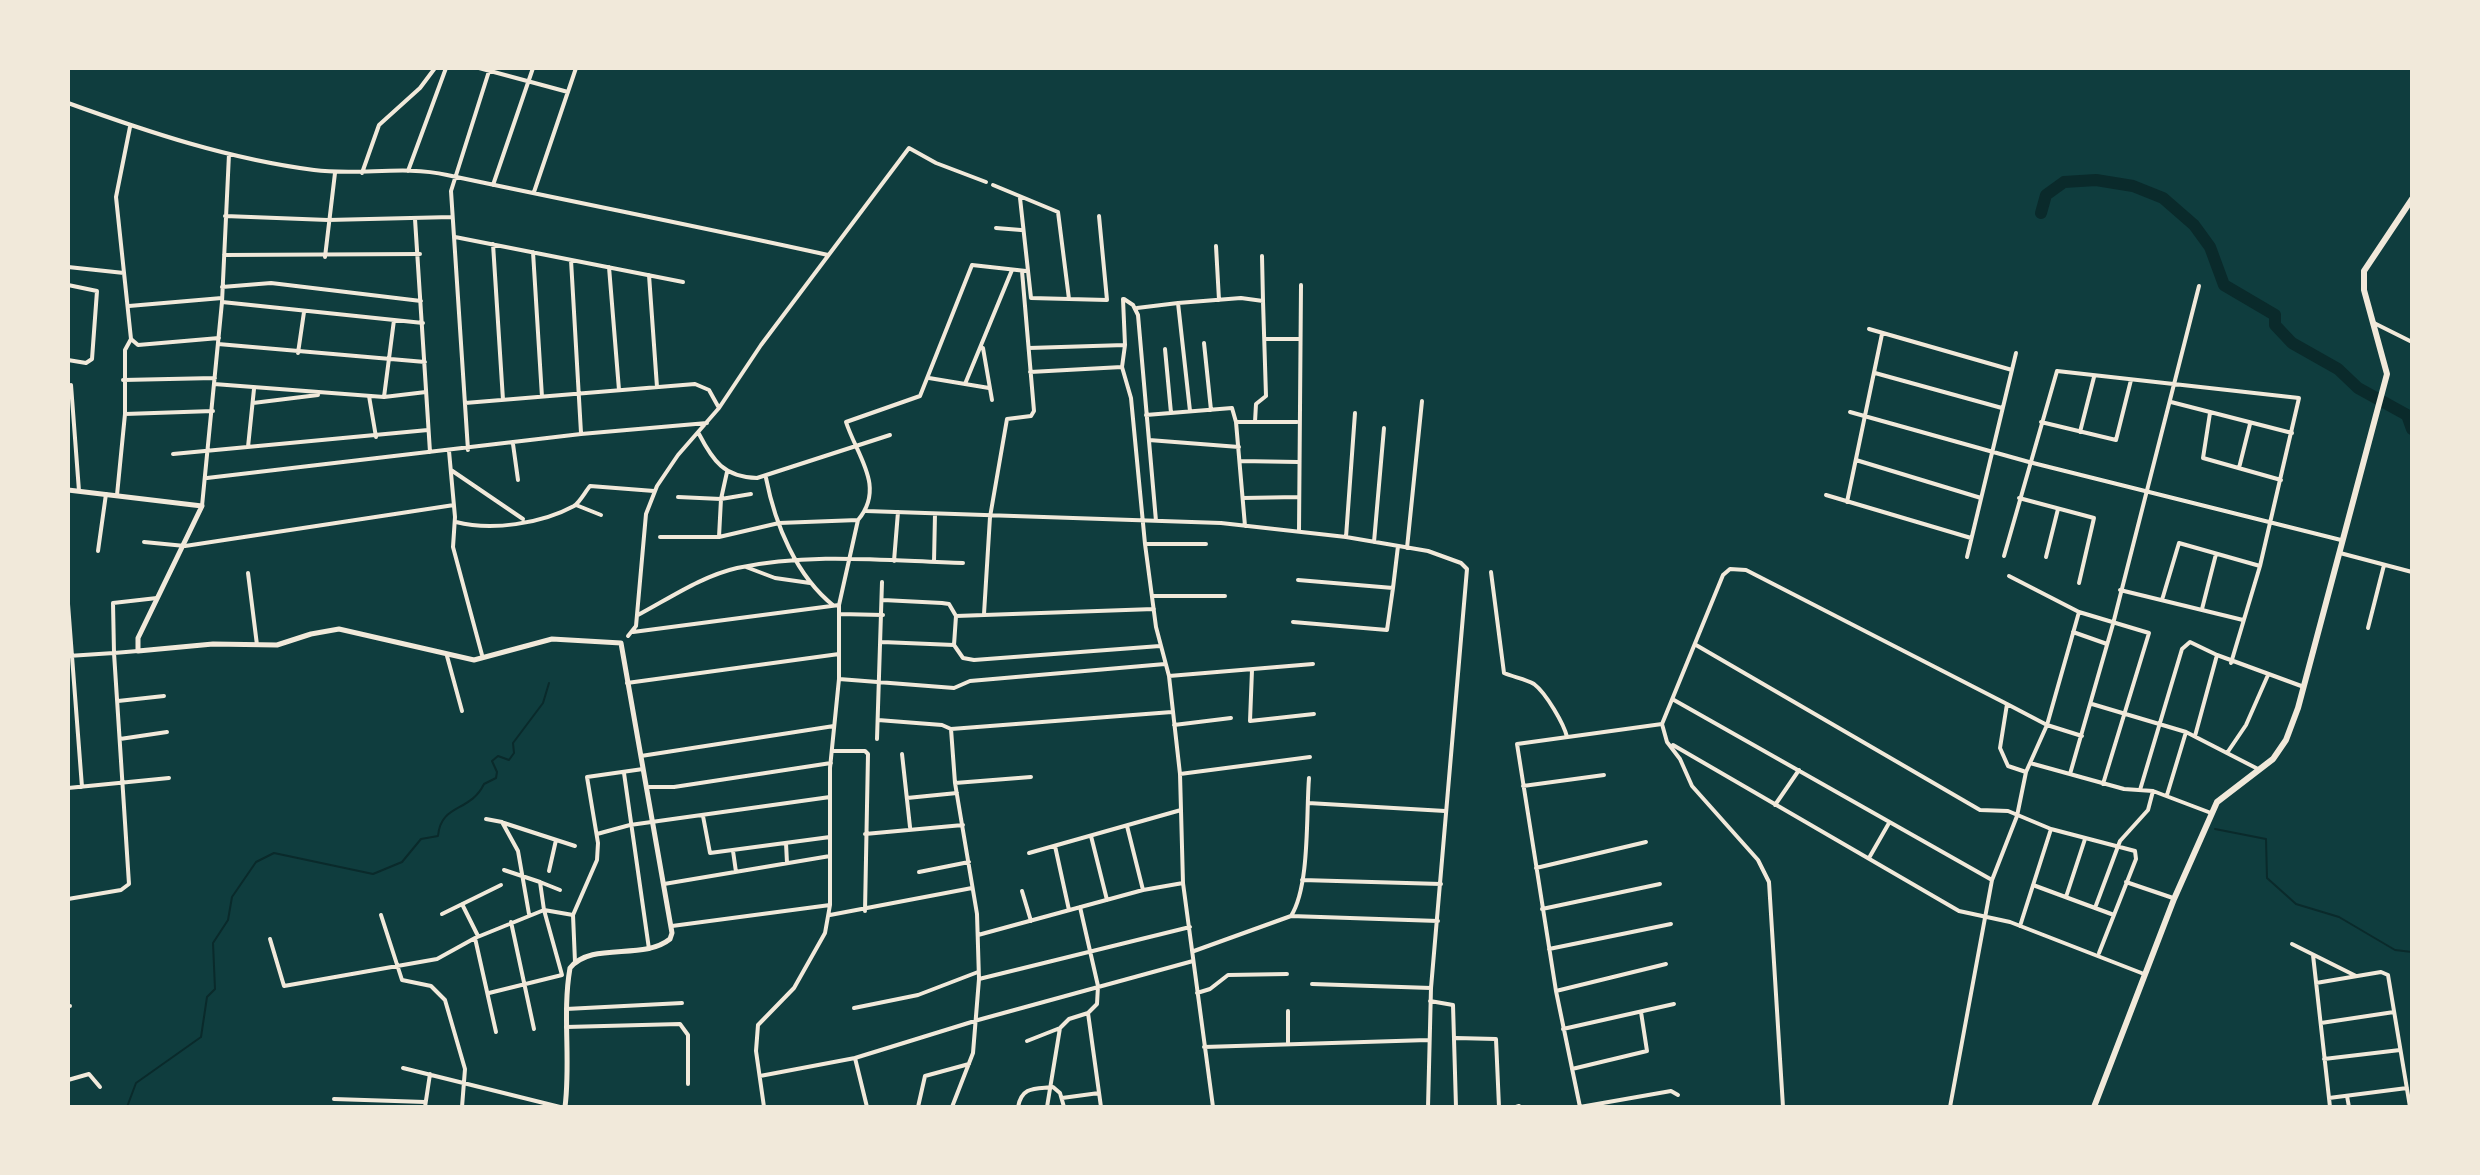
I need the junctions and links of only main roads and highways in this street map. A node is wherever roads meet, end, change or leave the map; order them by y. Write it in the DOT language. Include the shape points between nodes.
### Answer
graph roads {
  1 [pos="2412,199"];
  2 [pos="2094,1107"];
  1 -- 2 [label="main road" via="2364,271 2364,290 2387,374 2286,740 2211,813"];
}
